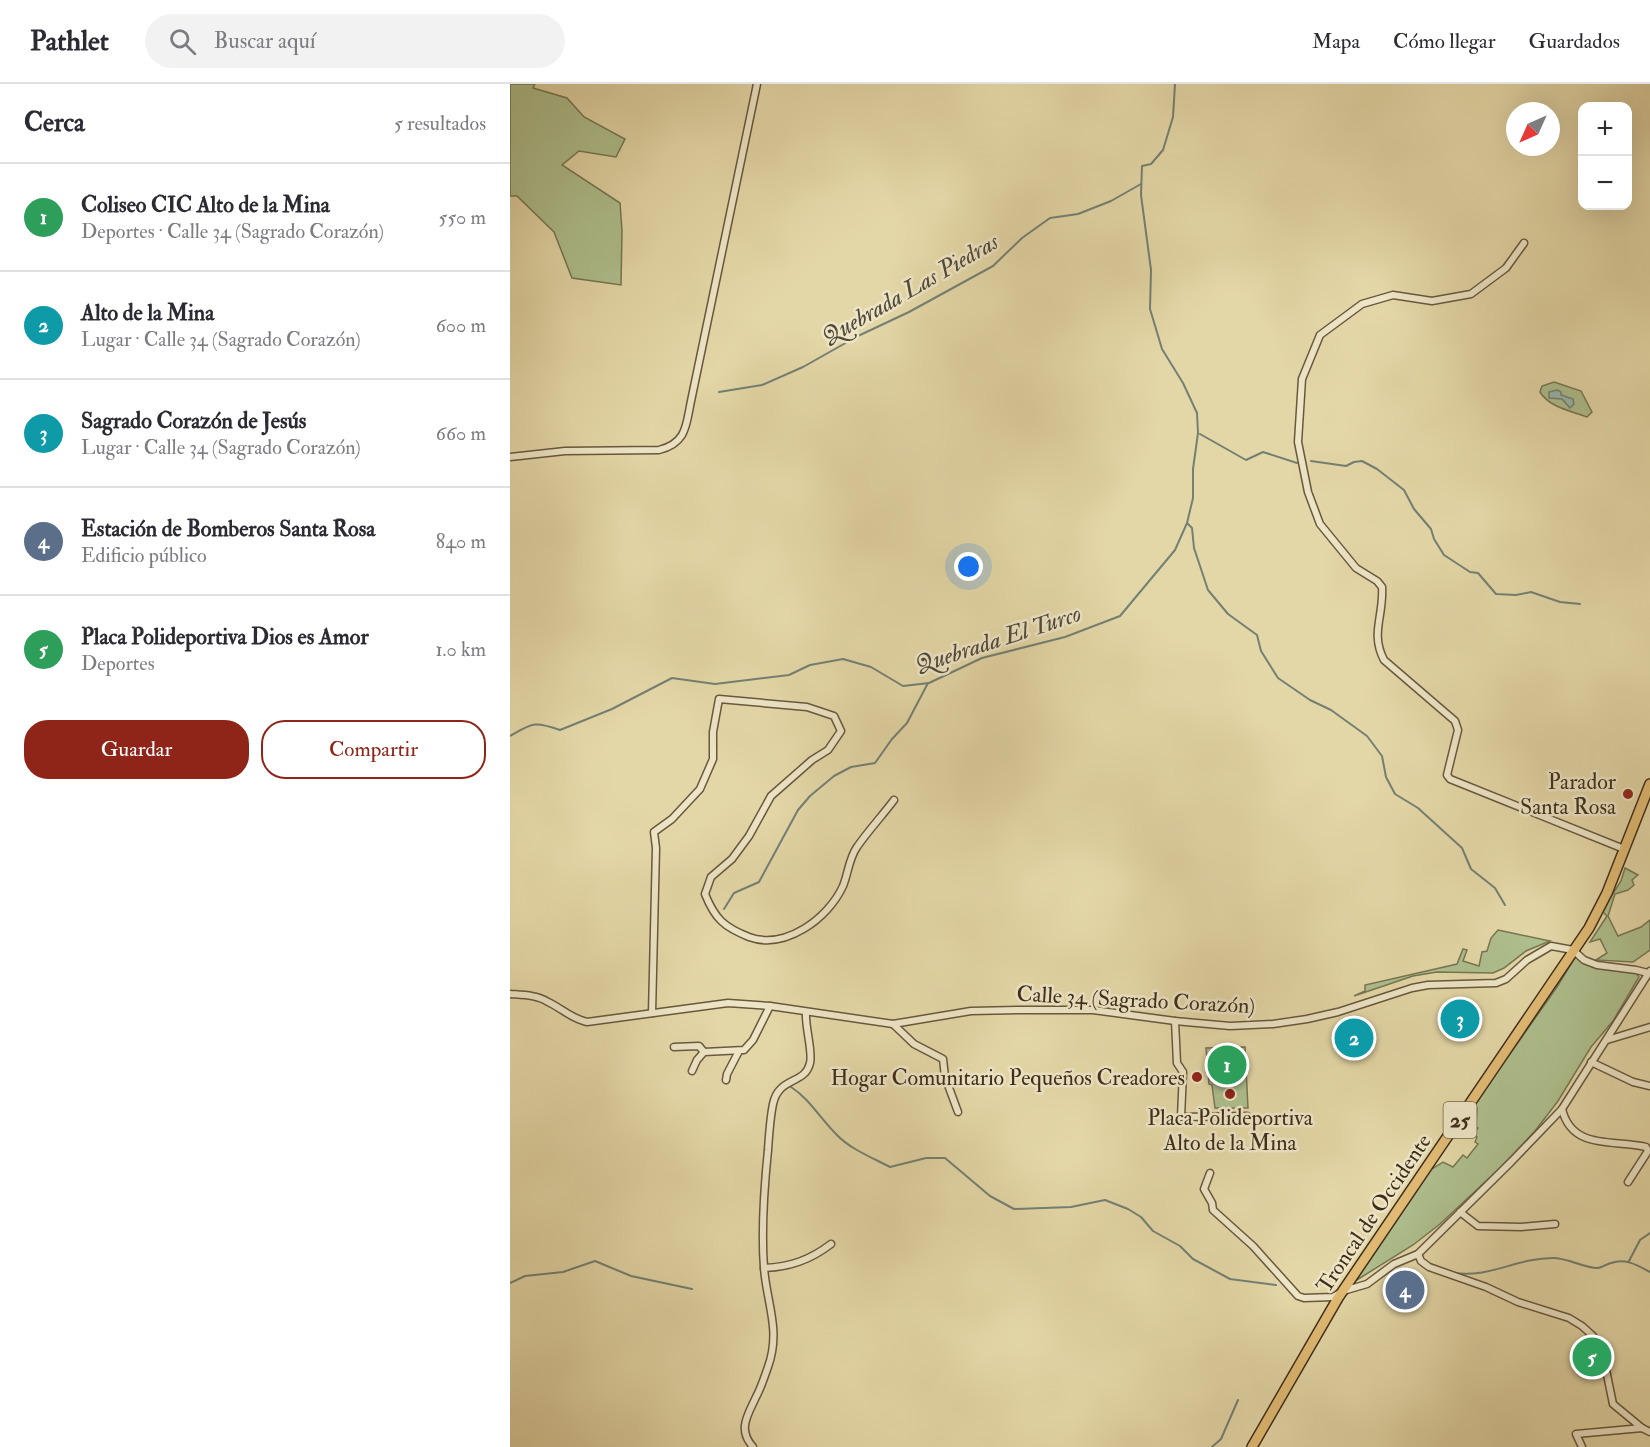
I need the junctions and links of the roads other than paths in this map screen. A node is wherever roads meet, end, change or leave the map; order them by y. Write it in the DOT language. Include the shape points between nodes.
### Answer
graph roads {
  1 [pos="757,84"];
  2 [pos="1524,243"];
  3 [pos="510,457"];
  4 [pos="1650,784"];
  5 [pos="894,800"];
  6 [pos="1624,849"];
  7 [pos="1573,950"];
  8 [pos="1649,972"];
  9 [pos="510,994"];
  10 [pos="770,1006"];
  11 [pos="652,1013"];
  12 [pos="806,1013"];
  13 [pos="1175,1021"];
  14 [pos="893,1024"];
  15 [pos="1650,1027"];
  16 [pos="1607,1040"];
  17 [pos="674,1047"];
  18 [pos="739,1051"];
  19 [pos="704,1052"];
  20 [pos="1591,1062"];
  21 [pos="692,1071"];
  22 [pos="726,1080"];
  23 [pos="1650,1086"];
  24 [pos="1562,1109"];
  25 [pos="958,1112"];
  26 [pos="1247,1116"];
  27 [pos="1210,1173"];
  28 [pos="1628,1182"];
  29 [pos="1460,1212"];
  30 [pos="1555,1224"];
  31 [pos="831,1244"];
  32 [pos="1418,1254"];
  33 [pos="764,1268"];
  34 [pos="1343,1291"];
  35 [pos="1642,1428"];
  36 [pos="1650,1432"];
  37 [pos="753,1447"];
  38 [pos="1252,1447"];
  39 [pos="1582,1447"];
  1 -- 3 [label="street" via="689,410 679,441 658,450"];
  2 -- 6 [label="street" via="1506,268 1471,294 1432,301 1394,295 1362,304 1330,325 1320,334 1302,379 1298,442 1308,492 1320,524 1356,568 1382,588 1377,634 1384,660 1458,727 1447,775 1450,779"];
  4 -- 6 [label="main road, Troncal de Occidente / 25"];
  5 -- 11 [label="street" via="856,849 842,888 828,909 805,928 783,939 754,938 729,929 712,912 705,894 711,877 749,837 771,796 828,750 841,731 834,716 807,706 719,699 713,759 700,789 654,832"];
  6 -- 7 [label="main road, Troncal de Occidente / 25" via="1607,893"];
  7 -- 8 [label="street" via="1597,965"];
  7 -- 13 [label="street, Calle 34 (Sagrado Corazón)" via="1551,946 1496,983 1412,988 1293,1022 1230,1026"];
  7 -- 34 [label="main road, Troncal de Occidente / 25"];
  8 -- 16 [label="street"];
  9 -- 11 [label="street, Calle 34 (Sagrado Corazón)" via="548,1001 574,1019 587,1022"];
  10 -- 11 [label="street, Calle 34 (Sagrado Corazón)" via="728,1003"];
  10 -- 12 [label="street, Calle 34 (Sagrado Corazón)"];
  10 -- 18 [label="street" via="753,1040"];
  12 -- 14 [label="street, Calle 34 (Sagrado Corazón)"];
  12 -- 33 [label="street" via="811,1060 806,1073 776,1093 773,1104 762,1194"];
  13 -- 14 [label="street, Calle 34 (Sagrado Corazón)" via="1093,1010 1018,1010 971,1011"];
  13 -- 26 [label="street" via="1177,1063 1183,1072 1181,1117"];
  14 -- 25 [label="street" via="914,1044 943,1059"];
  15 -- 16 [label="street"];
  16 -- 20 [label="street"];
  17 -- 19 [label="street" via="699,1046"];
  18 -- 19 [label="street"];
  18 -- 22 [label="street"];
  19 -- 21 [label="street"];
  20 -- 23 [label="street"];
  20 -- 24 [label="street"];
  24 -- 28 [label="street" via="1575,1132 1599,1142 1646,1147 1648,1152"];
  24 -- 29 [label="street"];
  27 -- 34 [label="street" via="1204,1189 1213,1210 1253,1246 1298,1296 1333,1297"];
  29 -- 30 [label="street" via="1478,1226"];
  29 -- 32 [label="street"];
  31 -- 33 [label="street" via="800,1262"];
  32 -- 34 [label="street" via="1394,1264 1367,1284"];
  32 -- 35 [label="street" via="1429,1267 1582,1326 1593,1336 1604,1360 1613,1404"];
  33 -- 37 [label="street" via="774,1332 772,1354 746,1416 744,1431"];
  34 -- 38 [label="main road, Troncal de Occidente / 25"];
  35 -- 36 [label="street"];
  35 -- 39 [label="street" via="1576,1434"];
}
